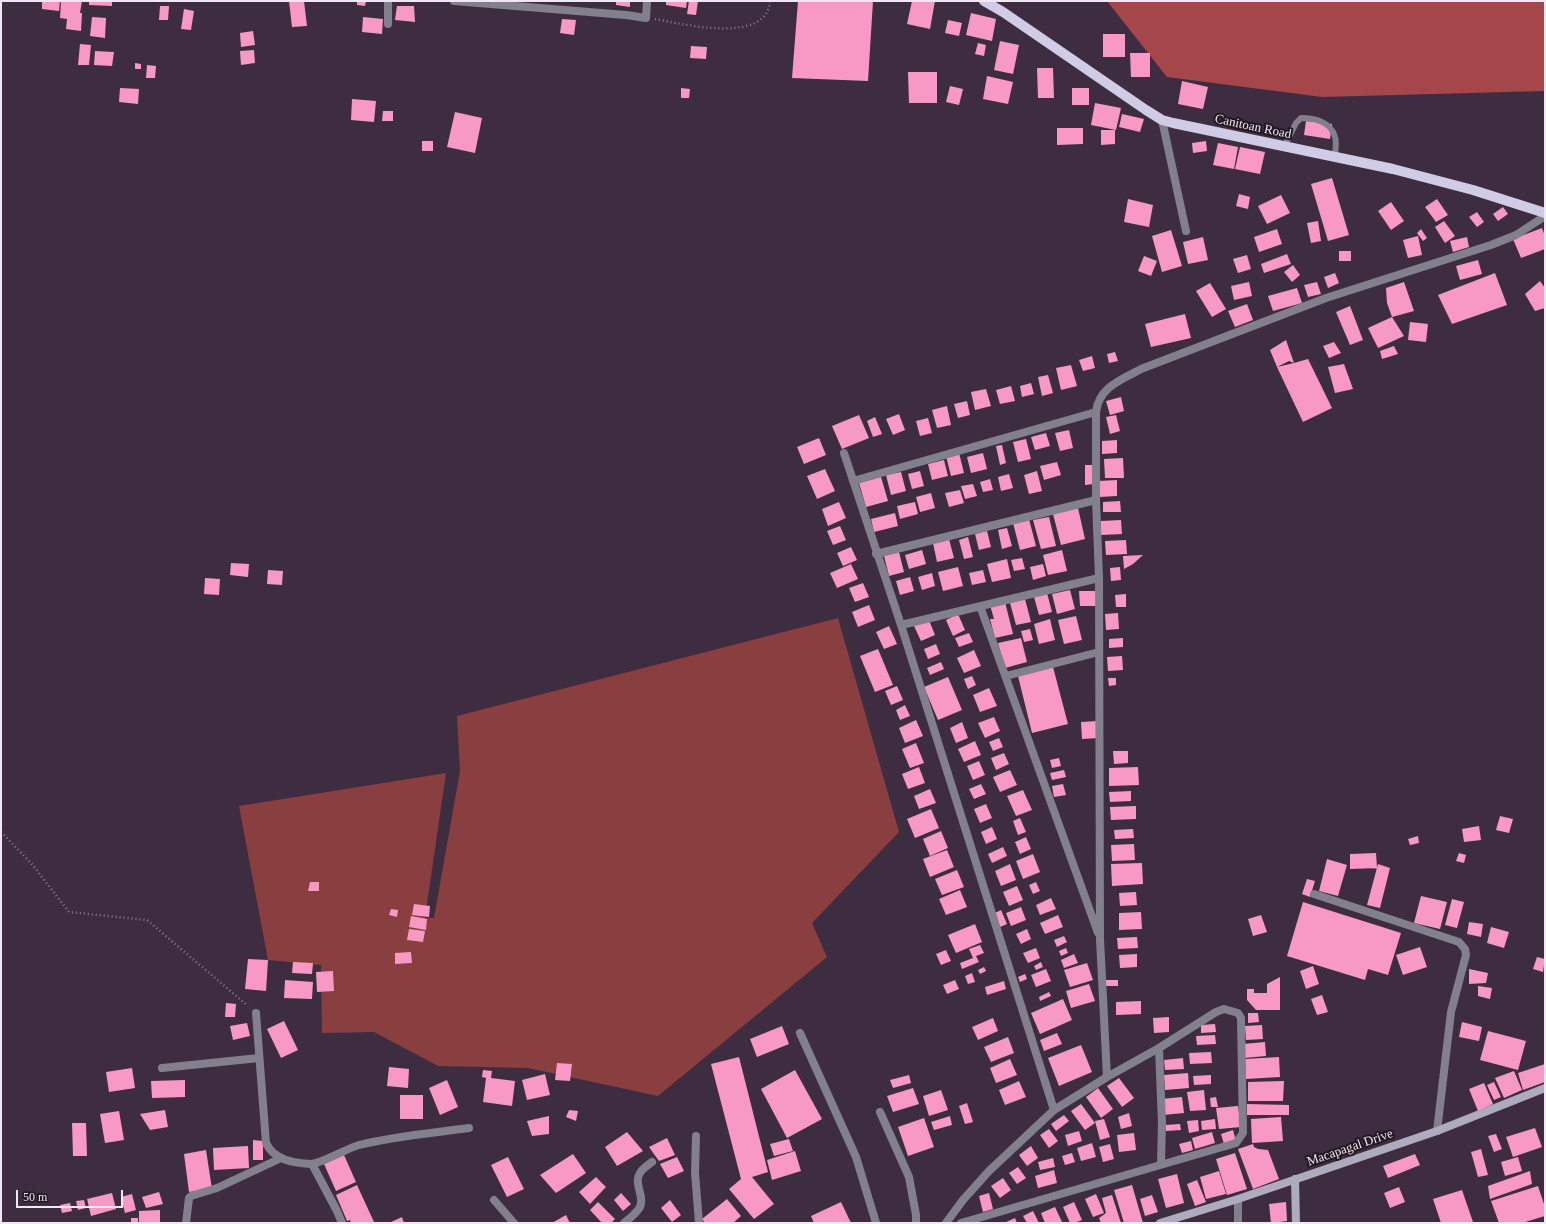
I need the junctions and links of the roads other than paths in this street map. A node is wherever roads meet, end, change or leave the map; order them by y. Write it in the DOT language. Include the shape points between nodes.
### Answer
graph roads {
  1 [pos="388,1"];
  2 [pos="454,1"];
  3 [pos="648,1"];
  4 [pos="984,1"];
  5 [pos="388,24"];
  6 [pos="1162,120"];
  7 [pos="1284,147"];
  8 [pos="1334,156"];
  9 [pos="1545,214"];
  10 [pos="1186,231"];
  11 [pos="1096,412"];
  12 [pos="844,453"];
  13 [pos="853,481"];
  14 [pos="1096,500"];
  15 [pos="876,554"];
  16 [pos="1099,578"];
  17 [pos="980,606"];
  18 [pos="901,625"];
  19 [pos="1099,652"];
  20 [pos="1006,676"];
  21 [pos="1314,894"];
  22 [pos="1100,939"];
  23 [pos="256,1013"];
  24 [pos="800,1032"];
  25 [pos="1159,1048"];
  26 [pos="259,1058"];
  27 [pos="162,1068"];
  28 [pos="1107,1077"];
  29 [pos="1545,1088"];
  30 [pos="1054,1110"];
  31 [pos="880,1112"];
  32 [pos="469,1128"];
  33 [pos="1437,1131"];
  34 [pos="696,1136"];
  35 [pos="279,1159"];
  36 [pos="652,1162"];
  37 [pos="312,1164"];
  38 [pos="1162,1164"];
  39 [pos="1295,1179"];
  40 [pos="1238,1199"];
  41 [pos="494,1200"];
  42 [pos="186,1223"];
  43 [pos="342,1223"];
  44 [pos="514,1223"];
  45 [pos="624,1223"];
  46 [pos="699,1223"];
  47 [pos="876,1223"];
  48 [pos="916,1223"];
  49 [pos="946,1223"];
  50 [pos="961,1223"];
  51 [pos="1160,1223"];
  52 [pos="1238,1223"];
  53 [pos="1296,1223"];
  1 -- 5 [label="street"];
  2 -- 3 [label="street" via="646,18"];
  4 -- 6 [label="main road, Canitoan Road"];
  6 -- 7 [label="main road, Canitoan Road"];
  6 -- 10 [label="street"];
  7 -- 8 [label="main road, Canitoan Road"];
  7 -- 8 [label="lane" via="1296,123 1301,118 1312,118 1322,121 1336,137"];
  8 -- 9 [label="main road, Canitoan Road" via="1473,190"];
  9 -- 11 [label="street" via="1516,235 1491,245 1326,298 1141,369 1105,391 1099,399"];
  11 -- 13 [label="street"];
  11 -- 14 [label="street"];
  12 -- 13 [label="street"];
  13 -- 15 [label="street"];
  14 -- 15 [label="street"];
  14 -- 16 [label="street"];
  15 -- 18 [label="street"];
  16 -- 17 [label="street"];
  16 -- 19 [label="street"];
  17 -- 18 [label="street"];
  17 -- 20 [label="street"];
  18 -- 30 [label="street"];
  19 -- 20 [label="street"];
  19 -- 22 [label="street"];
  20 -- 22 [label="street"];
  21 -- 33 [label="street" via="1459,942 1465,949 1466,955 1451,1012"];
  22 -- 28 [label="street"];
  23 -- 26 [label="street"];
  24 -- 47 [label="street" via="856,1157"];
  25 -- 28 [label="street"];
  25 -- 38 [label="street"];
  25 -- 38 [label="street" via="1224,1009 1238,1013 1241,1018 1241,1139 1233,1145"];
  26 -- 27 [label="street"];
  26 -- 35 [label="street" via="266,1143 269,1150"];
  28 -- 30 [label="street"];
  29 -- 33 [label="main road, Macapagal Drive"];
  30 -- 49 [label="street" via="988,1171"];
  31 -- 48 [label="street" via="909,1177"];
  32 -- 37 [label="street" via="358,1145"];
  33 -- 39 [label="main road, Macapagal Drive"];
  34 -- 46 [label="street" via="695,1173"];
  35 -- 37 [label="street"];
  35 -- 42 [label="street" via="189,1198"];
  36 -- 45 [label="street" via="640,1173 640,1206"];
  37 -- 43 [label="street"];
  38 -- 50 [label="street"];
  39 -- 40 [label="main road, Macapagal Drive"];
  39 -- 53 [label="main road"];
  40 -- 51 [label="main road, Macapagal Drive"];
  40 -- 52 [label="street"];
  41 -- 44 [label="street"];
}
